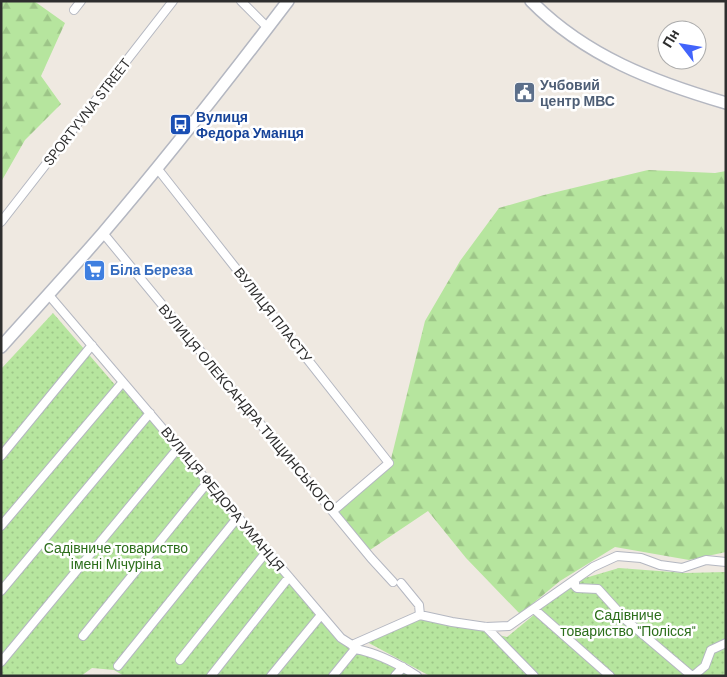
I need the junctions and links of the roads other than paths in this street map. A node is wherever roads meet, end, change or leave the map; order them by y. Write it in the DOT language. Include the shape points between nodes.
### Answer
graph roads {
  1 [pos="80,1"];
  2 [pos="173,1"];
  3 [pos="241,1"];
  4 [pos="288,1"];
  5 [pos="531,1"];
  6 [pos="74,10"];
  7 [pos="268,28"];
  8 [pos="726,103"];
  9 [pos="157,168"];
  10 [pos="1,222"];
  11 [pos="103,233"];
  12 [pos="48,294"];
  13 [pos="92,345"];
  14 [pos="1,346"];
  15 [pos="122,383"];
  16 [pos="150,413"];
  17 [pos="179,447"];
  18 [pos="1,456"];
  19 [pos="208,482"];
  20 [pos="333,511"];
  21 [pos="238,517"];
  22 [pos="1,526"];
  23 [pos="266,551"];
  24 [pos="726,562"];
  25 [pos="289,577"];
  26 [pos="575,581"];
  27 [pos="1,592"];
  28 [pos="534,609"];
  29 [pos="420,614"];
  30 [pos="321,615"];
  31 [pos="486,627"];
  32 [pos="83,636"];
  33 [pos="726,643"];
  34 [pos="353,647"];
  35 [pos="180,660"];
  36 [pos="1,662"];
  37 [pos="118,666"];
  38 [pos="403,667"];
  39 [pos="211,676"];
  40 [pos="271,676"];
  41 [pos="333,676"];
  42 [pos="396,676"];
  43 [pos="417,676"];
  44 [pos="534,676"];
  45 [pos="610,676"];
  46 [pos="693,676"];
  1 -- 6 [label="street"];
  2 -- 10 [label="street, SPORTYVNA STREET"];
  3 -- 7 [label="street"];
  4 -- 7 [label="main road"];
  5 -- 8 [label="main road" via="582,43 624,67 680,90"];
  7 -- 9 [label="main road"];
  9 -- 11 [label="main road"];
  9 -- 20 [label="street, ВУЛИЦЯ ПЛАСТУ" via="389,463"];
  11 -- 12 [label="main road"];
  11 -- 20 [label="street, ВУЛИЦЯ ОЛЕКСАНДРА ТИЩИНСЬКОГО"];
  12 -- 13 [label="street, ВУЛИЦЯ ФЕДОРА УМАНЦЯ"];
  12 -- 14 [label="main road"];
  13 -- 15 [label="street, ВУЛИЦЯ ФЕДОРА УМАНЦЯ"];
  13 -- 18 [label="street"];
  15 -- 16 [label="street, ВУЛИЦЯ ФЕДОРА УМАНЦЯ"];
  15 -- 22 [label="street"];
  16 -- 17 [label="street, ВУЛИЦЯ ФЕДОРА УМАНЦЯ"];
  16 -- 27 [label="street"];
  17 -- 19 [label="street, ВУЛИЦЯ ФЕДОРА УМАНЦЯ"];
  17 -- 36 [label="street"];
  19 -- 21 [label="street, ВУЛИЦЯ ФЕДОРА УМАНЦЯ"];
  19 -- 32 [label="street"];
  20 -- 29 [label="street, ВУЛИЦЯ ОЛЕКСАНДРА ТИЩИНСЬКОГО" via="419,605"];
  21 -- 23 [label="street, ВУЛИЦЯ ФЕДОРА УМАНЦЯ"];
  21 -- 37 [label="street"];
  23 -- 25 [label="street, ВУЛИЦЯ ФЕДОРА УМАНЦЯ"];
  23 -- 35 [label="street"];
  24 -- 26 [label="street" via="706,560 682,568 617,556 593,567"];
  25 -- 30 [label="street, ВУЛИЦЯ ФЕДОРА УМАНЦЯ"];
  25 -- 39 [label="street"];
  26 -- 28 [label="street"];
  26 -- 46 [label="street" via="577,588 598,589 626,620"];
  28 -- 31 [label="street" via="510,626"];
  28 -- 45 [label="street"];
  29 -- 31 [label="street"];
  29 -- 34 [label="street"];
  30 -- 34 [label="street, ВУЛИЦЯ ФЕДОРА УМАНЦЯ"];
  30 -- 40 [label="street"];
  31 -- 44 [label="street"];
  33 -- 46 [label="street" via="711,650 705,666"];
  34 -- 38 [label="street, ВУЛИЦЯ ФЕДОРА УМАНЦЯ"];
  34 -- 41 [label="street"];
  38 -- 42 [label="street"];
  38 -- 43 [label="street, ВУЛИЦЯ ФЕДОРА УМАНЦЯ"];
}
